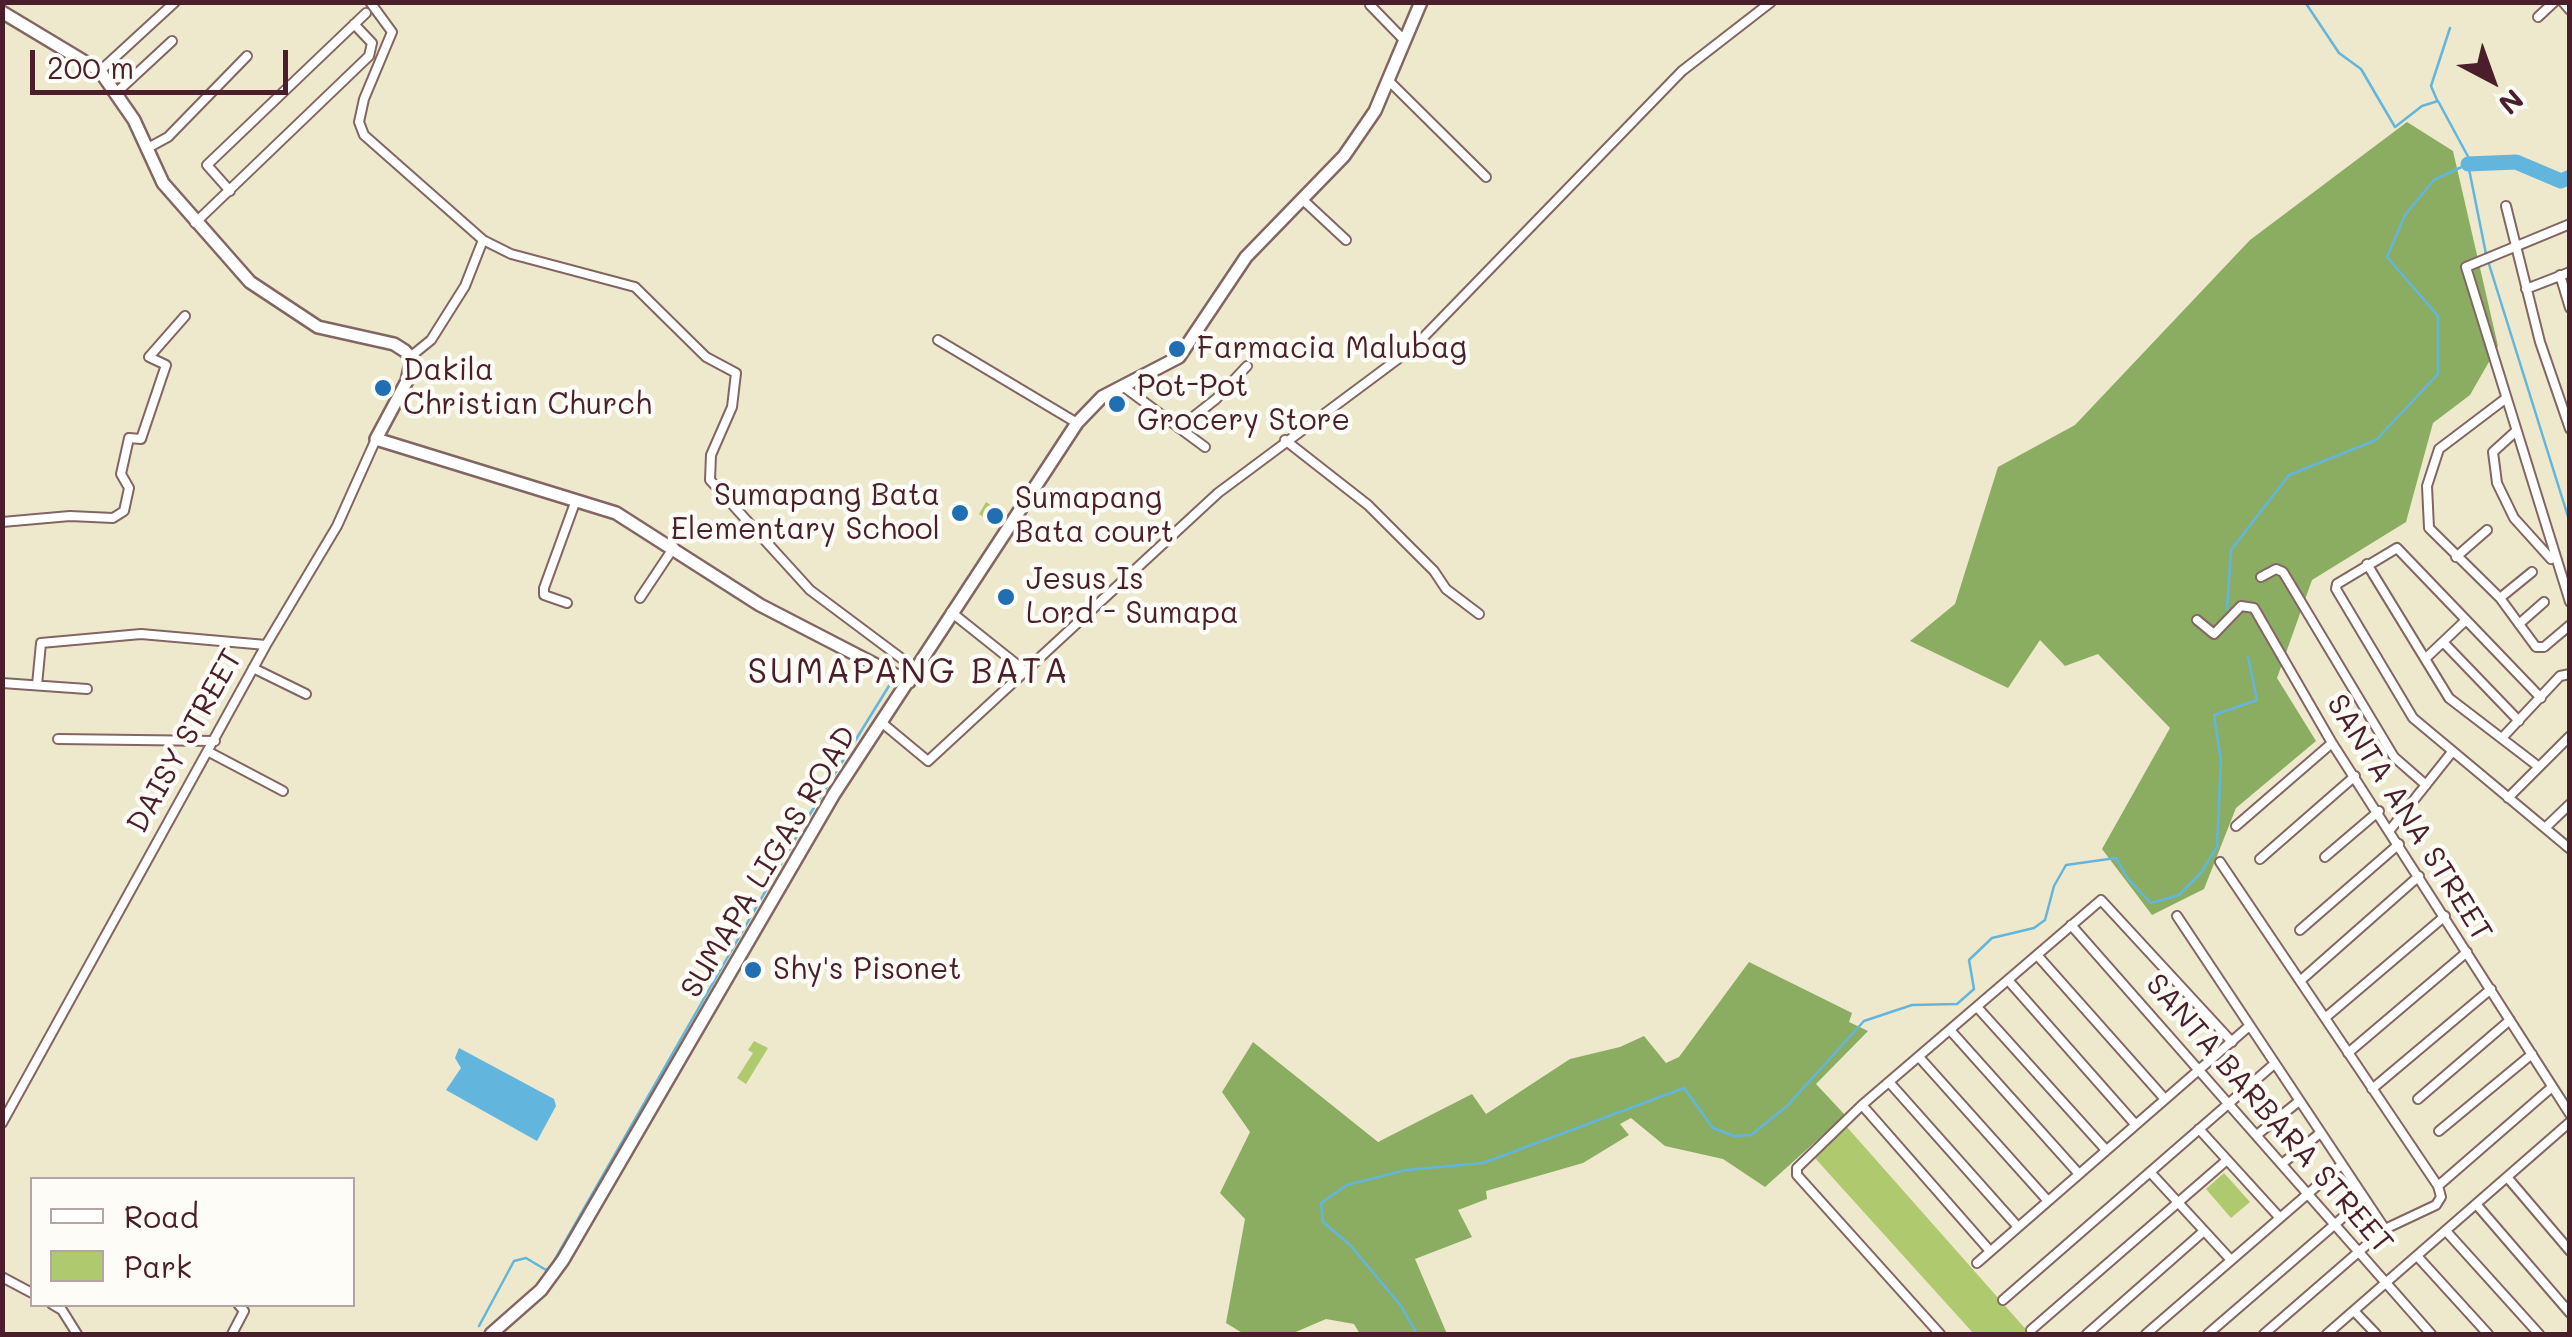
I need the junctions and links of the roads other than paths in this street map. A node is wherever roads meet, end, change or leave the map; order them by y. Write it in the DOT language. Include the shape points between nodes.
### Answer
graph roads {
  1 [pos="175,2"];
  2 [pos="370,2"];
  3 [pos="1421,2"];
  4 [pos="1771,2"];
  5 [pos="2554,2"];
  6 [pos="2563,2"];
  7 [pos="1370,5"];
  8 [pos="2570,10"];
  9 [pos="366,13"];
  10 [pos="4,15"];
  11 [pos="2538,17"];
  12 [pos="354,24"];
  13 [pos="1405,41"];
  14 [pos="172,42"];
  15 [pos="247,56"];
  16 [pos="100,71"];
  17 [pos="1389,80"];
  18 [pos="117,92"];
  19 [pos="146,150"];
  20 [pos="1486,177"];
  21 [pos="230,191"];
  22 [pos="1302,199"];
  23 [pos="2506,206"];
  24 [pos="195,223"];
  25 [pos="2570,224"];
  26 [pos="482,240"];
  27 [pos="1346,240"];
  28 [pos="2516,246"];
  29 [pos="2570,272"];
  30 [pos="2560,276"];
  31 [pos="2526,290"];
  32 [pos="2570,308"];
  33 [pos="185,316"];
  34 [pos="938,340"];
  35 [pos="410,357"];
  36 [pos="1247,366"];
  37 [pos="1124,387"];
  38 [pos="2505,399"];
  39 [pos="1077,423"];
  40 [pos="1178,428"];
  41 [pos="2570,429"];
  42 [pos="2515,432"];
  43 [pos="376,439"];
  44 [pos="1285,440"];
  45 [pos="1205,446"];
  46 [pos="576,500"];
  47 [pos="2,522"];
  48 [pos="2487,530"];
  49 [pos="674,548"];
  50 [pos="2456,557"];
  51 [pos="2368,564"];
  52 [pos="2555,564"];
  53 [pos="2532,572"];
  54 [pos="2262,576"];
  55 [pos="640,598"];
  56 [pos="2500,598"];
  57 [pos="2544,602"];
  58 [pos="2570,602"];
  59 [pos="568,604"];
  60 [pos="951,612"];
  61 [pos="1479,614"];
  62 [pos="2197,620"];
  63 [pos="2465,621"];
  64 [pos="2519,624"];
  65 [pos="2570,625"];
  66 [pos="2443,642"];
  67 [pos="266,645"];
  68 [pos="2426,658"];
  69 [pos="253,668"];
  70 [pos="917,670"];
  71 [pos="1024,672"];
  72 [pos="2570,674"];
  73 [pos="908,682"];
  74 [pos="2,683"];
  75 [pos="37,685"];
  76 [pos="87,689"];
  77 [pos="306,694"];
  78 [pos="2540,698"];
  79 [pos="2519,721"];
  80 [pos="881,722"];
  81 [pos="2570,736"];
  82 [pos="2502,738"];
  83 [pos="58,739"];
  84 [pos="215,741"];
  85 [pos="2332,743"];
  86 [pos="209,752"];
  87 [pos="2452,752"];
  88 [pos="2539,767"];
  89 [pos="2355,776"];
  90 [pos="2426,785"];
  91 [pos="283,791"];
  92 [pos="2508,798"];
  93 [pos="2570,804"];
  94 [pos="2379,812"];
  95 [pos="2236,826"];
  96 [pos="2545,828"];
  97 [pos="2390,830"];
  98 [pos="2399,844"];
  99 [pos="2570,850"];
  100 [pos="2325,857"];
  101 [pos="2260,859"];
  102 [pos="2220,862"];
  103 [pos="2420,876"];
  104 [pos="2178,916"];
  105 [pos="2445,916"];
  106 [pos="2071,925"];
  107 [pos="2300,930"];
  108 [pos="2468,952"];
  109 [pos="2037,954"];
  110 [pos="2008,980"];
  111 [pos="2300,981"];
  112 [pos="2490,989"];
  113 [pos="1977,1006"];
  114 [pos="2325,1018"];
  115 [pos="2510,1020"];
  116 [pos="2247,1028"];
  117 [pos="1950,1030"];
  118 [pos="2232,1042"];
  119 [pos="2348,1053"];
  120 [pos="2532,1054"];
  121 [pos="1919,1056"];
  122 [pos="2273,1066"];
  123 [pos="2201,1069"];
  124 [pos="1889,1082"];
  125 [pos="2552,1086"];
  126 [pos="2372,1089"];
  127 [pos="2164,1098"];
  128 [pos="2418,1099"];
  129 [pos="2230,1102"];
  130 [pos="2298,1102"];
  131 [pos="1862,1106"];
  132 [pos="2570,1114"];
  133 [pos="2570,1122"];
  134 [pos="2,1123"];
  135 [pos="2135,1124"];
  136 [pos="2200,1129"];
  137 [pos="2440,1131"];
  138 [pos="2258,1134"];
  139 [pos="2318,1134"];
  140 [pos="2106,1150"];
  141 [pos="2227,1160"];
  142 [pos="2283,1164"];
  143 [pos="2340,1166"];
  144 [pos="2150,1172"];
  145 [pos="2079,1174"];
  146 [pos="2507,1177"];
  147 [pos="2438,1186"];
  148 [pos="2309,1193"];
  149 [pos="2363,1200"];
  150 [pos="2048,1201"];
  151 [pos="2178,1202"];
  152 [pos="2476,1204"];
  153 [pos="2280,1218"];
  154 [pos="2335,1224"];
  155 [pos="2018,1227"];
  156 [pos="2385,1229"];
  157 [pos="2204,1231"];
  158 [pos="2446,1231"];
  159 [pos="1990,1251"];
  160 [pos="2359,1251"];
  161 [pos="2570,1252"];
  162 [pos="2417,1256"];
  163 [pos="2231,1260"];
  164 [pos="1976,1263"];
  165 [pos="2,1277"];
  166 [pos="2386,1283"];
  167 [pos="30,1293"];
  168 [pos="2003,1300"];
  169 [pos="57,1307"];
  170 [pos="241,1307"];
  171 [pos="2354,1311"];
  172 [pos="2570,1312"];
  173 [pos="2032,1330"];
  174 [pos="76,1334"];
  175 [pos="232,1334"];
  176 [pos="491,1334"];
  177 [pos="1940,1334"];
  178 [pos="2087,1334"];
  179 [pos="2146,1334"];
  180 [pos="2208,1334"];
  181 [pos="2264,1334"];
  182 [pos="2327,1334"];
  183 [pos="2376,1334"];
  184 [pos="2431,1334"];
  185 [pos="2488,1334"];
  186 [pos="2539,1334"];
  1 -- 16 [label="street"];
  2 -- 26 [label="street" via="392,32 364,99 358,122 364,135"];
  3 -- 13 [label="main road, SUMAPA LIGAS ROAD"];
  4 -- 44 [label="street" via="1682,71 1414,347"];
  5 -- 11 [label="street"];
  6 -- 8 [label="street"];
  7 -- 13 [label="street"];
  9 -- 12 [label="street"];
  10 -- 16 [label="main road"];
  12 -- 21 [label="street" via="372,43 369,56"];
  12 -- 21 [label="street" via="207,166"];
  13 -- 17 [label="main road, SUMAPA LIGAS ROAD"];
  14 -- 18 [label="street"];
  15 -- 19 [label="street"];
  16 -- 18 [label="main road"];
  17 -- 20 [label="street"];
  17 -- 22 [label="main road, SUMAPA LIGAS ROAD" via="1359,138"];
  18 -- 19 [label="main road"];
  19 -- 24 [label="main road"];
  21 -- 24 [label="street"];
  22 -- 27 [label="street"];
  22 -- 37 [label="main road, SUMAPA LIGAS ROAD" via="1232,275 1180,356"];
  23 -- 28 [label="street"];
  24 -- 35 [label="main road" via="280,304 318,327 394,344"];
  25 -- 28 [label="street"];
  26 -- 35 [label="street" via="440,327"];
  26 -- 70 [label="street" via="635,287 706,357 736,373 732,407 711,454 710,480 810,590"];
  28 -- 31 [label="street"];
  28 -- 38 [label="street" via="2466,267"];
  29 -- 30 [label="street"];
  30 -- 31 [label="street"];
  30 -- 32 [label="street"];
  31 -- 41 [label="street"];
  33 -- 47 [label="street" via="149,357 166,365 141,439 129,438 124,511 113,518"];
  34 -- 39 [label="street"];
  35 -- 43 [label="main road, DAISY STREET" via="407,381"];
  36 -- 40 [label="street"];
  37 -- 39 [label="main road, SUMAPA LIGAS ROAD" via="1092,405"];
  37 -- 40 [label="street"];
  38 -- 42 [label="street"];
  38 -- 50 [label="street" via="2436,456 2427,486 2429,528"];
  39 -- 60 [label="main road, SUMAPA LIGAS ROAD"];
  40 -- 45 [label="street"];
  42 -- 52 [label="street"];
  42 -- 52 [label="street" via="2492,456 2497,484 2514,518"];
  43 -- 46 [label="main road"];
  43 -- 67 [label="street, DAISY STREET" via="337,526"];
  44 -- 61 [label="street" via="1368,506 1446,589"];
  44 -- 71 [label="street"];
  46 -- 49 [label="main road" via="616,514"];
  46 -- 59 [label="street" via="544,588 544,596"];
  48 -- 50 [label="street"];
  49 -- 55 [label="street"];
  49 -- 73 [label="main road" via="760,605"];
  50 -- 56 [label="street"];
  51 -- 63 [label="street" via="2398,548"];
  51 -- 68 [label="street"];
  51 -- 87 [label="street" via="2336,589 2413,718"];
  52 -- 58 [label="street"];
  53 -- 56 [label="street"];
  54 -- 90 [label="street" via="2282,572 2394,757"];
  56 -- 64 [label="street"];
  57 -- 64 [label="street"];
  60 -- 70 [label="main road, SUMAPA LIGAS ROAD"];
  60 -- 71 [label="street"];
  62 -- 85 [label="street, SANTA ANA STREET" via="2214,634 2251,605"];
  63 -- 66 [label="street"];
  63 -- 78 [label="street"];
  64 -- 65 [label="street" via="2540,648"];
  66 -- 68 [label="street"];
  66 -- 79 [label="street"];
  67 -- 69 [label="street, DAISY STREET"];
  67 -- 75 [label="street" via="141,634 41,644"];
  68 -- 82 [label="street" via="2444,694"];
  69 -- 77 [label="street"];
  69 -- 84 [label="street, DAISY STREET"];
  70 -- 73 [label="main road, SUMAPA LIGAS ROAD"];
  71 -- 80 [label="street" via="928,761"];
  72 -- 78 [label="street"];
  73 -- 80 [label="main road, SUMAPA LIGAS ROAD"];
  74 -- 75 [label="street"];
  75 -- 76 [label="street"];
  78 -- 79 [label="street"];
  79 -- 82 [label="street"];
  80 -- 176 [label="main road, SUMAPA LIGAS ROAD" via="563,1260"];
  81 -- 88 [label="street"];
  82 -- 88 [label="street"];
  83 -- 84 [label="street"];
  84 -- 86 [label="street, DAISY STREET"];
  85 -- 89 [label="street, SANTA ANA STREET"];
  85 -- 95 [label="street"];
  86 -- 91 [label="street"];
  86 -- 134 [label="street, DAISY STREET"];
  87 -- 90 [label="street"];
  87 -- 92 [label="street"];
  88 -- 92 [label="street"];
  89 -- 94 [label="street, SANTA ANA STREET"];
  89 -- 101 [label="street"];
  90 -- 97 [label="street"];
  92 -- 96 [label="street"];
  93 -- 96 [label="street"];
  94 -- 97 [label="street, SANTA ANA STREET"];
  94 -- 100 [label="street"];
  96 -- 99 [label="street"];
  97 -- 98 [label="street, SANTA ANA STREET"];
  98 -- 103 [label="street, SANTA ANA STREET"];
  98 -- 107 [label="street"];
  102 -- 111 [label="street"];
  103 -- 105 [label="street, SANTA ANA STREET"];
  103 -- 111 [label="street"];
  104 -- 116 [label="street"];
  105 -- 108 [label="street, SANTA ANA STREET"];
  105 -- 114 [label="street"];
  106 -- 109 [label="street"];
  106 -- 118 [label="street" via="2105,901"];
  106 -- 123 [label="street, SANTA BARBARA STREET"];
  108 -- 112 [label="street, SANTA ANA STREET"];
  108 -- 119 [label="street"];
  109 -- 110 [label="street"];
  109 -- 127 [label="street"];
  110 -- 113 [label="street"];
  110 -- 135 [label="street"];
  111 -- 114 [label="street"];
  112 -- 115 [label="street, SANTA ANA STREET"];
  112 -- 126 [label="street"];
  113 -- 117 [label="street"];
  113 -- 140 [label="street"];
  114 -- 119 [label="street"];
  115 -- 120 [label="street, SANTA ANA STREET"];
  115 -- 128 [label="street"];
  116 -- 118 [label="street"];
  116 -- 122 [label="street"];
  117 -- 121 [label="street"];
  117 -- 145 [label="street"];
  118 -- 123 [label="street"];
  119 -- 126 [label="street"];
  120 -- 125 [label="street, SANTA ANA STREET"];
  120 -- 137 [label="street"];
  121 -- 124 [label="street"];
  121 -- 150 [label="street"];
  122 -- 129 [label="street"];
  122 -- 130 [label="street"];
  123 -- 127 [label="street"];
  123 -- 129 [label="street, SANTA BARBARA STREET"];
  124 -- 131 [label="street"];
  124 -- 155 [label="street"];
  125 -- 132 [label="street, SANTA ANA STREET"];
  125 -- 147 [label="street"];
  126 -- 147 [label="street"];
  127 -- 135 [label="street"];
  129 -- 136 [label="street"];
  129 -- 138 [label="street, SANTA BARBARA STREET"];
  130 -- 138 [label="street"];
  130 -- 139 [label="street"];
  131 -- 159 [label="street"];
  131 -- 177 [label="street" via="1797,1175"];
  133 -- 146 [label="street"];
  135 -- 140 [label="street"];
  136 -- 141 [label="street"];
  136 -- 144 [label="street"];
  138 -- 142 [label="street, SANTA BARBARA STREET"];
  139 -- 142 [label="street"];
  139 -- 143 [label="street"];
  140 -- 145 [label="street"];
  141 -- 151 [label="street"];
  141 -- 153 [label="street"];
  142 -- 148 [label="street, SANTA BARBARA STREET"];
  143 -- 148 [label="street"];
  143 -- 149 [label="street"];
  144 -- 151 [label="street"];
  144 -- 168 [label="street"];
  145 -- 150 [label="street"];
  146 -- 152 [label="street"];
  146 -- 161 [label="street"];
  147 -- 156 [label="street" via="2436,1205"];
  148 -- 153 [label="street"];
  148 -- 154 [label="street, SANTA BARBARA STREET"];
  149 -- 154 [label="street"];
  149 -- 156 [label="street"];
  150 -- 155 [label="street"];
  151 -- 157 [label="street"];
  151 -- 173 [label="street"];
  152 -- 158 [label="street"];
  152 -- 172 [label="street"];
  153 -- 163 [label="street"];
  154 -- 160 [label="street, SANTA BARBARA STREET"];
  154 -- 180 [label="street"];
  155 -- 159 [label="street"];
  156 -- 160 [label="street"];
  157 -- 163 [label="street"];
  157 -- 178 [label="street"];
  158 -- 162 [label="street"];
  158 -- 186 [label="street"];
  159 -- 164 [label="street"];
  160 -- 166 [label="street, SANTA BARBARA STREET"];
  160 -- 181 [label="street"];
  162 -- 166 [label="street"];
  162 -- 185 [label="street"];
  163 -- 179 [label="street"];
  165 -- 167 [label="street"];
  166 -- 171 [label="street"];
  166 -- 184 [label="street, SANTA BARBARA STREET"];
  169 -- 174 [label="street"];
  170 -- 175 [label="street"];
  171 -- 182 [label="street"];
  171 -- 183 [label="street"];
}
